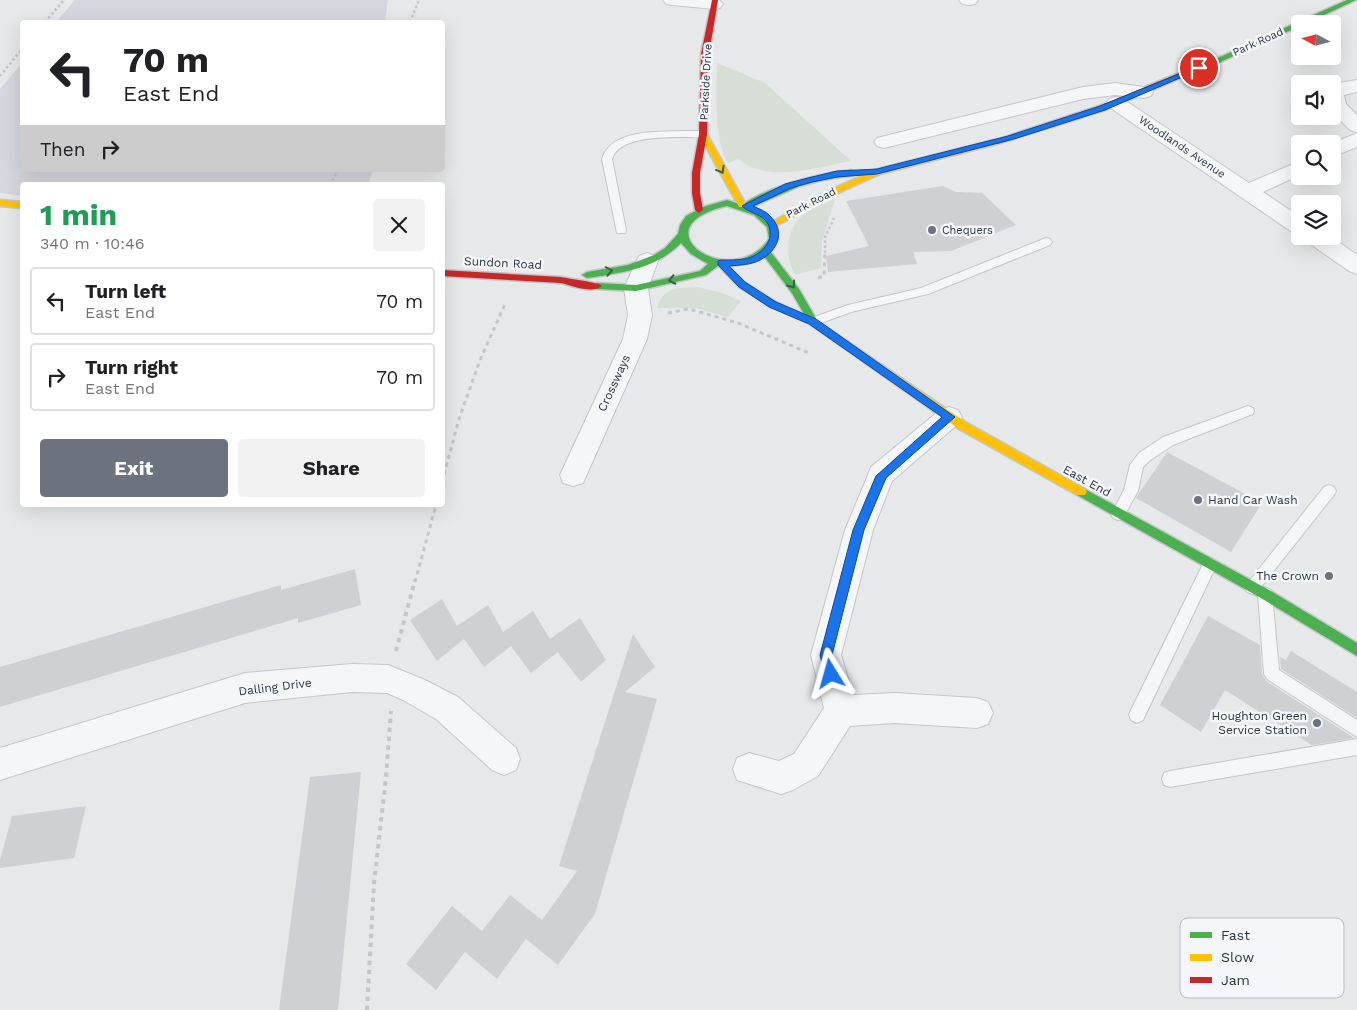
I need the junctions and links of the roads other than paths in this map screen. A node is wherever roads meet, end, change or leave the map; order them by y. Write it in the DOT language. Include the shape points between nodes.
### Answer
graph roads {
  1 [pos="672,0"];
  2 [pos="714,2"];
  3 [pos="1344,2"];
  4 [pos="1357,86"];
  5 [pos="1144,92"];
  6 [pos="1116,103"];
  7 [pos="1357,126"];
  8 [pos="703,134"];
  9 [pos="1357,139"];
  10 [pos="884,142"];
  11 [pos="1341,147"];
  12 [pos="1291,171"];
  13 [pos="877,172"];
  14 [pos="1248,192"];
  15 [pos="0,203"];
  16 [pos="20,205"];
  17 [pos="744,205"];
  18 [pos="699,210"];
  19 [pos="1291,221"];
  20 [pos="772,224"];
  21 [pos="621,230"];
  22 [pos="683,236"];
  23 [pos="1046,242"];
  24 [pos="1327,245"];
  25 [pos="766,252"];
  26 [pos="647,261"];
  27 [pos="719,263"];
  28 [pos="1357,266"];
  29 [pos="445,273"];
  30 [pos="561,280"];
  31 [pos="636,288"];
  32 [pos="813,322"];
  33 [pos="1248,411"];
  34 [pos="949,417"];
  35 [pos="572,475"];
  36 [pos="1329,491"];
  37 [pos="1118,514"];
  38 [pos="1210,564"];
  39 [pos="1258,591"];
  40 [pos="1357,650"];
  41 [pos="841,711"];
  42 [pos="977,713"];
  43 [pos="1137,714"];
  44 [pos="1357,729"];
  45 [pos="1357,747"];
  46 [pos="504,759"];
  47 [pos="0,764"];
  48 [pos="750,769"];
  49 [pos="1170,779"];
  1 -- 2 [label="street"];
  2 -- 8 [label="street, Parkside Drive" via="705,54"];
  3 -- 5 [label="street, Park Road"];
  4 -- 7 [label="street" via="1335,89 1333,96 1335,104"];
  5 -- 6 [label="street, Park Road"];
  5 -- 10 [label="street" via="1115,89 1083,93"];
  6 -- 13 [label="street, Park Road" via="1011,138"];
  6 -- 14 [label="street, Woodlands Avenue"];
  8 -- 17 [label="street, Parkside Drive, one-way"];
  8 -- 18 [label="street, Parkside Drive" via="696,173"];
  8 -- 21 [label="lane" via="652,136 618,144 609,150 607,159"];
  9 -- 11 [label="street"];
  12 -- 14 [label="street"];
  13 -- 17 [label="street, Park Road" via="837,174 811,180"];
  13 -- 20 [label="street, Park Road"];
  14 -- 19 [label="street, Woodlands Avenue"];
  15 -- 16 [label="street"];
  17 -- 18 [label="street" via="727,203"];
  17 -- 20 [label="street" via="762,213"];
  18 -- 22 [label="street" via="686,221"];
  20 -- 25 [label="street" via="775,238"];
  22 -- 26 [label="street, Sundon Road" via="666,252"];
  22 -- 27 [label="street, East End" via="694,252"];
  23 -- 32 [label="lane" via="924,291 848,309"];
  24 -- 28 [label="street"];
  25 -- 27 [label="street, East End" via="746,262"];
  25 -- 32 [label="street, East End, one-way" via="796,291"];
  30 -- 26 [label="street, Sundon Road, one-way"];
  26 -- 31 [label="street"];
  27 -- 31 [label="street, Sundon Road, one-way" via="703,273"];
  27 -- 32 [label="street, East End" via="742,285 762,298"];
  29 -- 30 [label="street, Sundon Road"];
  30 -- 31 [label="street, Sundon Road" via="580,285"];
  31 -- 35 [label="street, Crossways" via="640,315 635,338"];
  32 -- 34 [label="street, East End"];
  33 -- 37 [label="lane" via="1168,441 1144,457 1137,465 1130,491"];
  34 -- 37 [label="street, East End"];
  34 -- 41 [label="street" via="881,476 858,530 826,655"];
  36 -- 39 [label="lane"];
  37 -- 38 [label="street, East End"];
  38 -- 39 [label="street, East End"];
  38 -- 43 [label="lane"];
  39 -- 40 [label="street, East End"];
  39 -- 44 [label="lane" via="1272,674"];
  41 -- 42 [label="street" via="894,708"];
  41 -- 48 [label="street" via="806,765 781,778"];
  45 -- 49 [label="lane"];
  46 -- 47 [label="street, Dalling Drive" via="447,708 414,690 388,679 352,678 245,688"];
}
